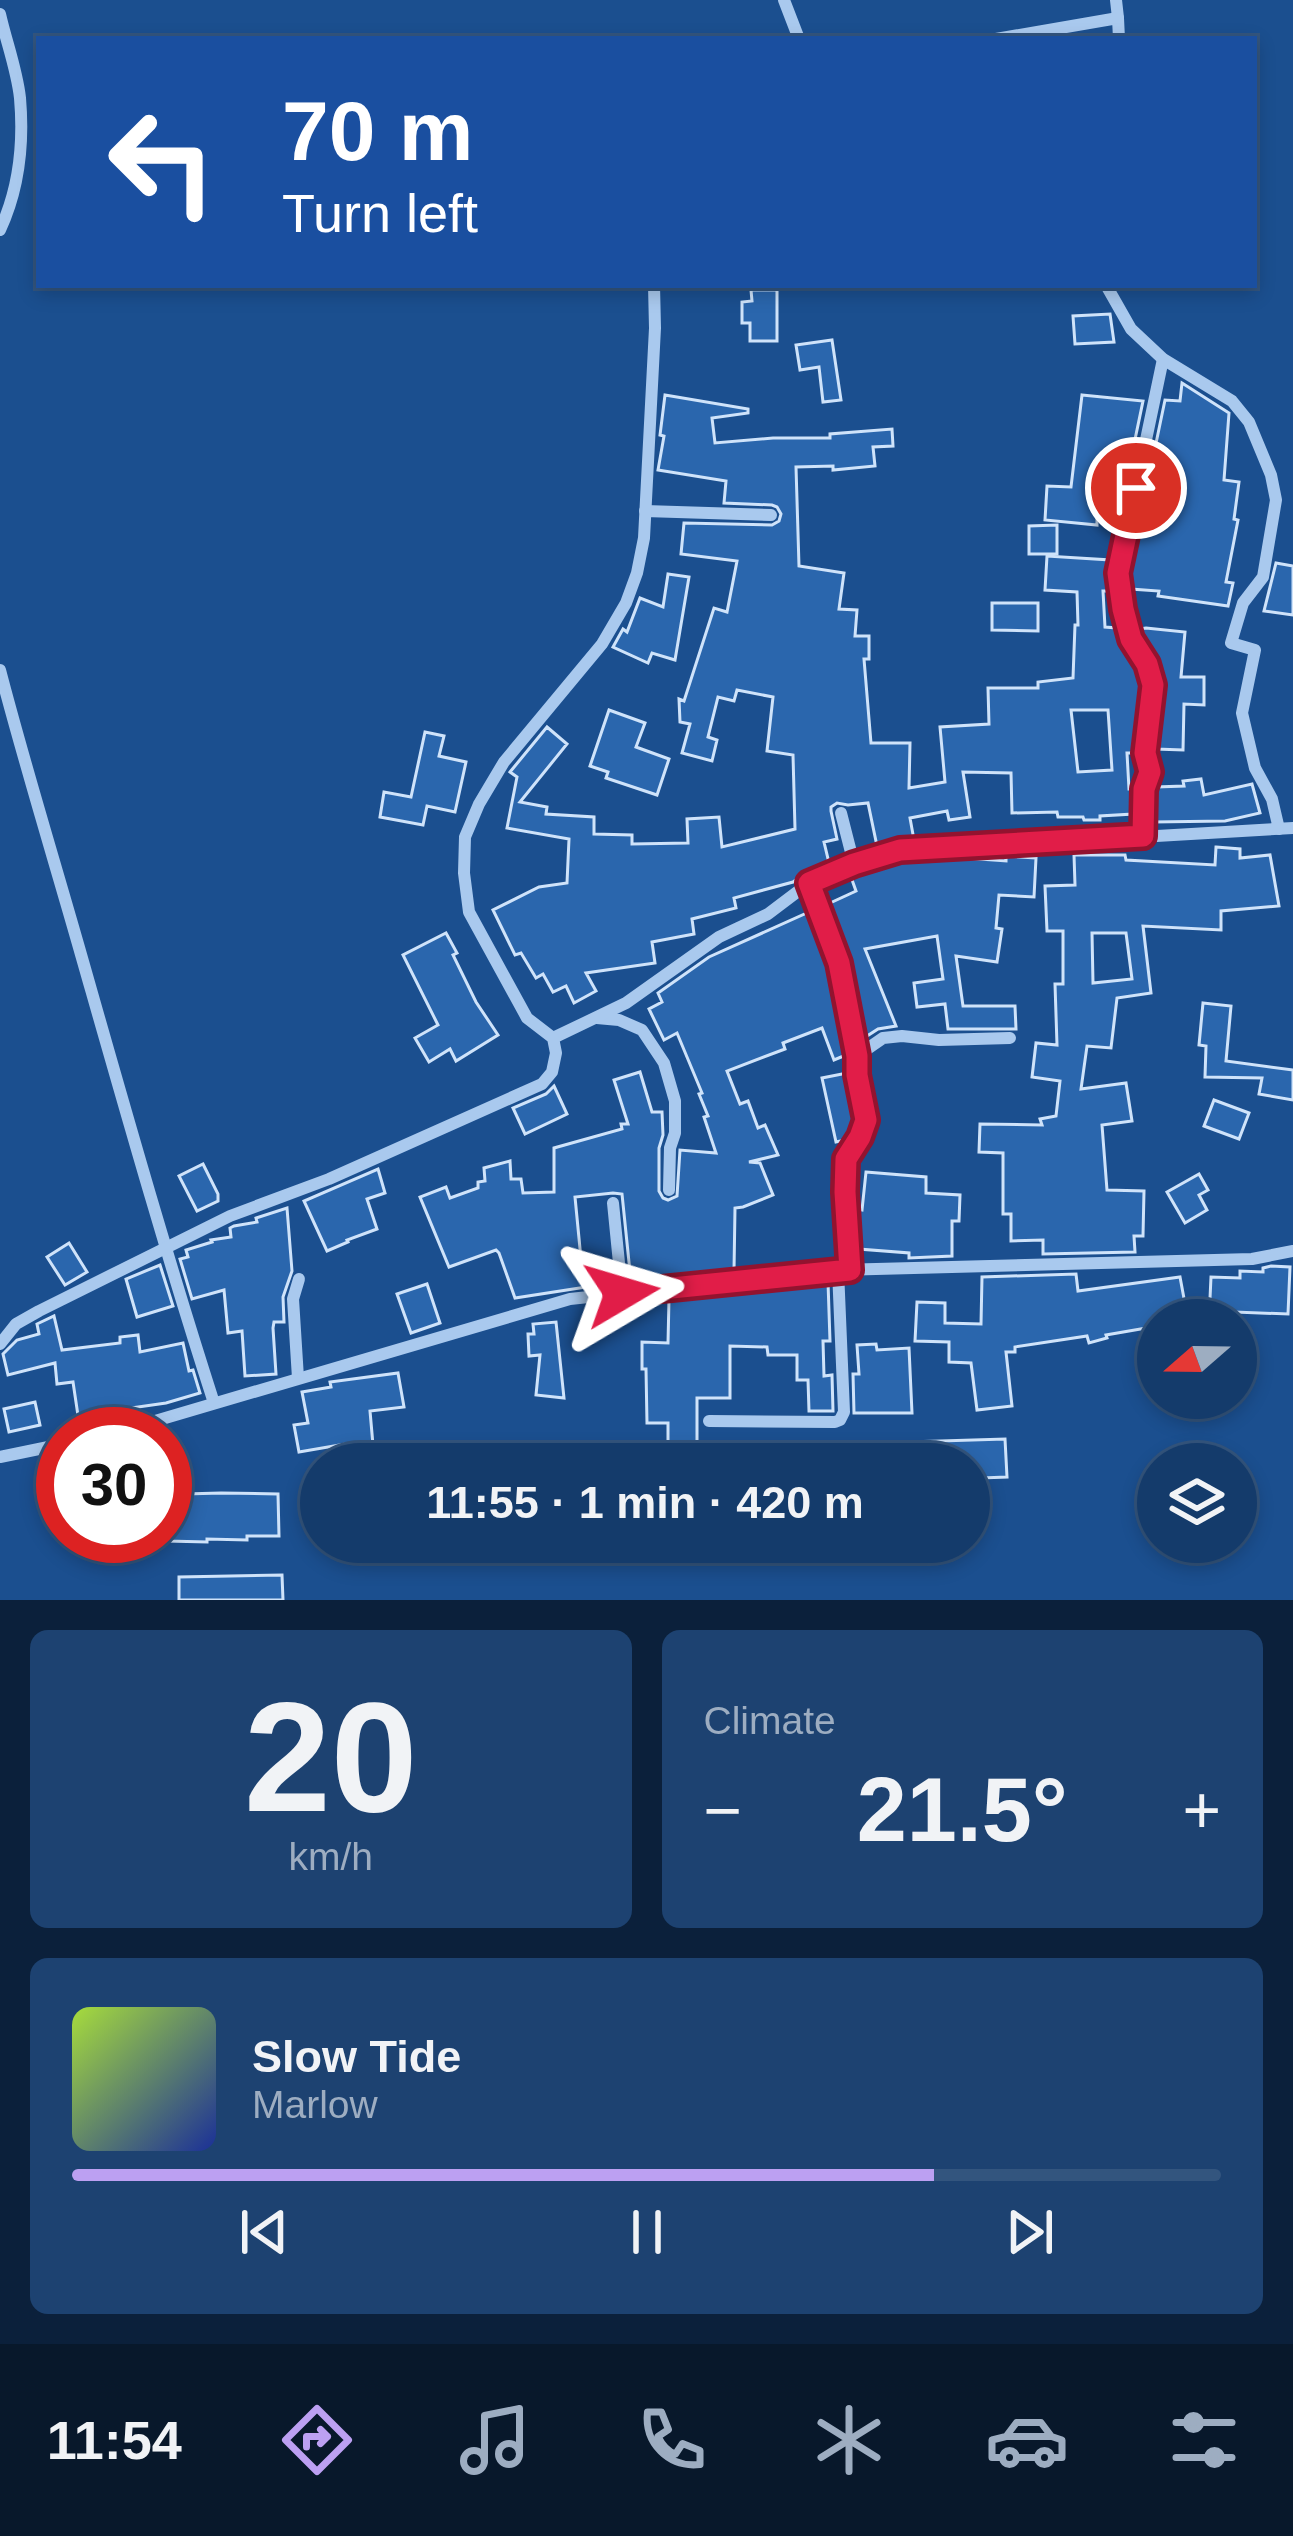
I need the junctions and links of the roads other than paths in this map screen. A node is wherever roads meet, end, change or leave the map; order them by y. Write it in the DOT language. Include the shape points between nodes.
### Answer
graph roads {
  1 [pos="784,0"];
  2 [pos="1116,0"];
  3 [pos="0,14"];
  4 [pos="1118,18"];
  5 [pos="798,36"];
  6 [pos="1013,36"];
  7 [pos="1119,36"];
  8 [pos="0,230"];
  9 [pos="654,288"];
  10 [pos="1108,288"];
  11 [pos="1163,359"];
  12 [pos="645,511"];
  13 [pos="771,515"];
  14 [pos="0,670"];
  15 [pos="842,813"];
  16 [pos="1286,828"];
  17 [pos="1143,836"];
  18 [pos="854,864"];
  19 [pos="809,883"];
  20 [pos="596,1018"];
  21 [pos="553,1038"];
  22 [pos="1010,1038"];
  23 [pos="857,1056"];
  24 [pos="669,1190"];
  25 [pos="613,1203"];
  26 [pos="164,1251"];
  27 [pos="1293,1251"];
  28 [pos="844,1270"];
  29 [pos="299,1279"];
  30 [pos="622,1293"];
  31 [pos="0,1344"];
  32 [pos="298,1378"];
  33 [pos="214,1403"];
  34 [pos="192,1410"];
  35 [pos="709,1421"];
  36 [pos="36,1450"];
  37 [pos="0,1457"];
  1 -- 5 [label="street"];
  2 -- 4 [label="street"];
  3 -- 8 [label="street" via="20,95 20,138 16,190"];
  4 -- 6 [label="street"];
  4 -- 7 [label="street"];
  9 -- 12 [label="street"];
  10 -- 11 [label="street" via="1131,329"];
  11 -- 16 [label="street" via="1232,401 1271,475 1276,500 1263,577 1243,603 1231,643 1255,650 1242,713 1255,768"];
  11 -- 17 [label="street" via="1118,573 1131,639 1153,685"];
  12 -- 13 [label="street"];
  12 -- 21 [label="street" via="626,603 504,762 465,838 469,911 527,1018"];
  14 -- 26 [label="street"];
  15 -- 18 [label="street"];
  16 -- 17 [label="street"];
  17 -- 18 [label="street" via="900,850"];
  18 -- 19 [label="street"];
  19 -- 20 [label="street"];
  19 -- 23 [label="street" via="839,963"];
  20 -- 21 [label="street"];
  20 -- 24 [label="street" via="642,1030 664,1063 675,1101"];
  21 -- 26 [label="street" via="552,1072 542,1084"];
  22 -- 23 [label="street" via="883,1038"];
  23 -- 28 [label="street" via="866,1120 846,1159"];
  25 -- 30 [label="street"];
  26 -- 31 [label="street" via="16,1324"];
  26 -- 33 [label="street"];
  27 -- 28 [label="street"];
  28 -- 30 [label="street"];
  28 -- 35 [label="street" via="840,1420"];
  29 -- 32 [label="street"];
  30 -- 32 [label="street" via="570,1299"];
  32 -- 33 [label="street"];
  33 -- 34 [label="street"];
  36 -- 37 [label="street"];
}
